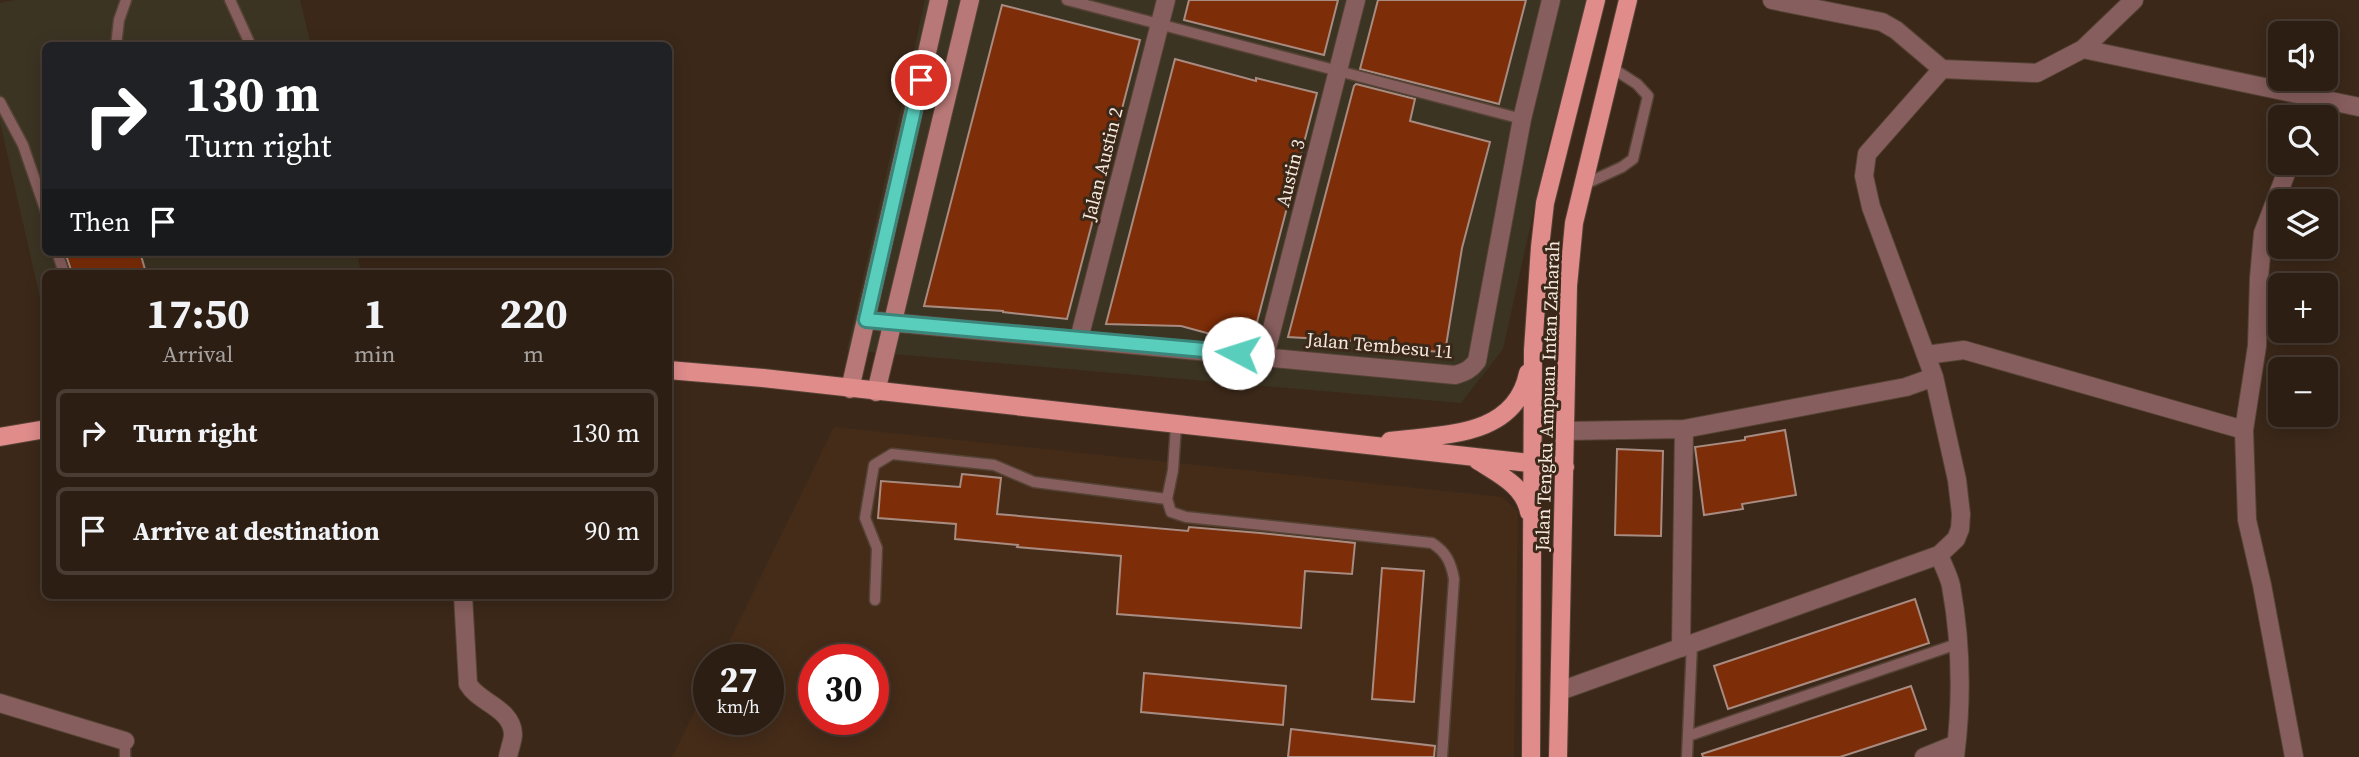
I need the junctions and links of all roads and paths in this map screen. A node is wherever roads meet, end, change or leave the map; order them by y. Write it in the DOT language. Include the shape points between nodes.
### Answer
graph roads {
  1 [pos="126,0"];
  2 [pos="230,0"];
  3 [pos="939,0"];
  4 [pos="970,0"];
  5 [pos="1067,0"];
  6 [pos="1166,0"];
  7 [pos="1356,0"];
  8 [pos="1551,0"];
  9 [pos="1596,0"];
  10 [pos="1628,0"];
  11 [pos="1772,0"];
  12 [pos="2134,0"];
  13 [pos="1160,24"];
  14 [pos="116,42"];
  15 [pos="249,42"];
  16 [pos="2083,49"];
  17 [pos="1612,68"];
  18 [pos="1942,69"];
  19 [pos="1338,71"];
  20 [pos="2317,98"];
  21 [pos="0,102"];
  22 [pos="2314,105"];
  23 [pos="2359,107"];
  24 [pos="1521,119"];
  25 [pos="2285,175"];
  26 [pos="1583,185"];
  27 [pos="42,200"];
  28 [pos="866,320"];
  29 [pos="893,322"];
  30 [pos="1079,339"];
  31 [pos="1533,350"];
  32 [pos="1926,355"];
  33 [pos="1265,356"];
  34 [pos="672,370"];
  35 [pos="1934,377"];
  36 [pos="850,389"];
  37 [pos="876,392"];
  38 [pos="1176,425"];
  39 [pos="1684,429"];
  40 [pos="42,430"];
  41 [pos="2244,430"];
  42 [pos="1565,431"];
  43 [pos="0,437"];
  44 [pos="1363,445"];
  45 [pos="1474,457"];
  46 [pos="1533,464"];
  47 [pos="1565,467"];
  48 [pos="1167,499"];
  49 [pos="1532,529"];
  50 [pos="1939,555"];
  51 [pos="463,599"];
  52 [pos="875,600"];
  53 [pos="1957,644"];
  54 [pos="1686,646"];
  55 [pos="1560,691"];
  56 [pos="0,703"];
  57 [pos="1688,736"];
  58 [pos="125,749"];
  59 [pos="1955,751"];
  60 [pos="508,757"];
  61 [pos="1442,757"];
  62 [pos="1531,757"];
  63 [pos="1559,757"];
  64 [pos="1687,757"];
  65 [pos="1924,757"];
  66 [pos="2294,757"];
  1 -- 14 [label="lane"];
  2 -- 15 [label="lane"];
  3 -- 28 [label="street"];
  4 -- 29 [label="street"];
  5 -- 13 [label="lane"];
  6 -- 13 [label="street, Jalan Austin 2"];
  7 -- 19 [label="street, Austin 3"];
  8 -- 24 [label="street, Jalan Tembesu 11"];
  9 -- 31 [label="main road, Jalan Tengku Ampuan Intan Zaharah" via="1545,203"];
  10 -- 17 [label="main road, Jalan Tengku Ampuan Intan Zaharah"];
  11 -- 18 [label="street" via="1882,22"];
  12 -- 16 [label="street"];
  13 -- 19 [label="lane"];
  13 -- 30 [label="street, Jalan Austin 2"];
  16 -- 18 [label="street" via="2037,73"];
  16 -- 20 [label="street"];
  17 -- 26 [label="main road, Jalan Tengku Ampuan Intan Zaharah"];
  17 -- 26 [label="lane" via="1637,83 1648,96 1633,159"];
  18 -- 32 [label="street" via="1867,154 1864,176"];
  19 -- 24 [label="lane"];
  19 -- 33 [label="street, Austin 3"];
  20 -- 22 [label="street"];
  20 -- 23 [label="street"];
  21 -- 27 [label="lane" via="23,145"];
  24 -- 33 [label="street, Jalan Tembesu 11" via="1477,361 1471,369 1455,375"];
  25 -- 41 [label="street" via="2263,233 2257,346"];
  26 -- 42 [label="main road, Jalan Tengku Ampuan Intan Zaharah" via="1568,286"];
  28 -- 29 [label="street, Jalan Tembesu 11"];
  28 -- 36 [label="street"];
  29 -- 30 [label="street, Jalan Tembesu 11"];
  29 -- 37 [label="street"];
  30 -- 33 [label="street, Jalan Tembesu 11"];
  31 -- 44 [label="main road" via="1526,386 1516,405 1492,423"];
  31 -- 46 [label="main road, Jalan Tengku Ampuan Intan Zaharah"];
  32 -- 35 [label="street"];
  32 -- 41 [label="street" via="1964,350"];
  34 -- 36 [label="main road"];
  35 -- 39 [label="street" via="1906,387"];
  35 -- 50 [label="street" via="1961,514 1956,539"];
  36 -- 37 [label="main road"];
  37 -- 38 [label="main road"];
  38 -- 44 [label="main road"];
  38 -- 48 [label="lane"];
  39 -- 42 [label="street"];
  39 -- 54 [label="street"];
  40 -- 43 [label="main road"];
  41 -- 66 [label="street" via="2247,520"];
  42 -- 47 [label="main road, Jalan Tengku Ampuan Intan Zaharah"];
  44 -- 45 [label="main road"];
  45 -- 46 [label="main road"];
  45 -- 49 [label="main road" via="1515,485 1527,501"];
  46 -- 47 [label="main road"];
  46 -- 49 [label="main road, Jalan Tengku Ampuan Intan Zaharah"];
  47 -- 55 [label="main road, Jalan Tengku Ampuan Intan Zaharah"];
  48 -- 52 [label="lane" via="1034,482 994,465 892,454 874,465 865,518 877,548"];
  48 -- 61 [label="lane" via="1171,512 1186,517 1432,543 1440,549 1451,561 1454,579"];
  49 -- 62 [label="main road, Jalan Tengku Ampuan Intan Zaharah"];
  50 -- 53 [label="street" via="1951,584"];
  50 -- 54 [label="street"];
  51 -- 60 [label="street" via="468,684 511,726"];
  53 -- 57 [label="lane"];
  53 -- 59 [label="street"];
  54 -- 55 [label="street"];
  54 -- 57 [label="lane"];
  55 -- 63 [label="main road, Jalan Tengku Ampuan Intan Zaharah"];
  56 -- 58 [label="street"];
  57 -- 64 [label="lane"];
  59 -- 65 [label="street"];
}
